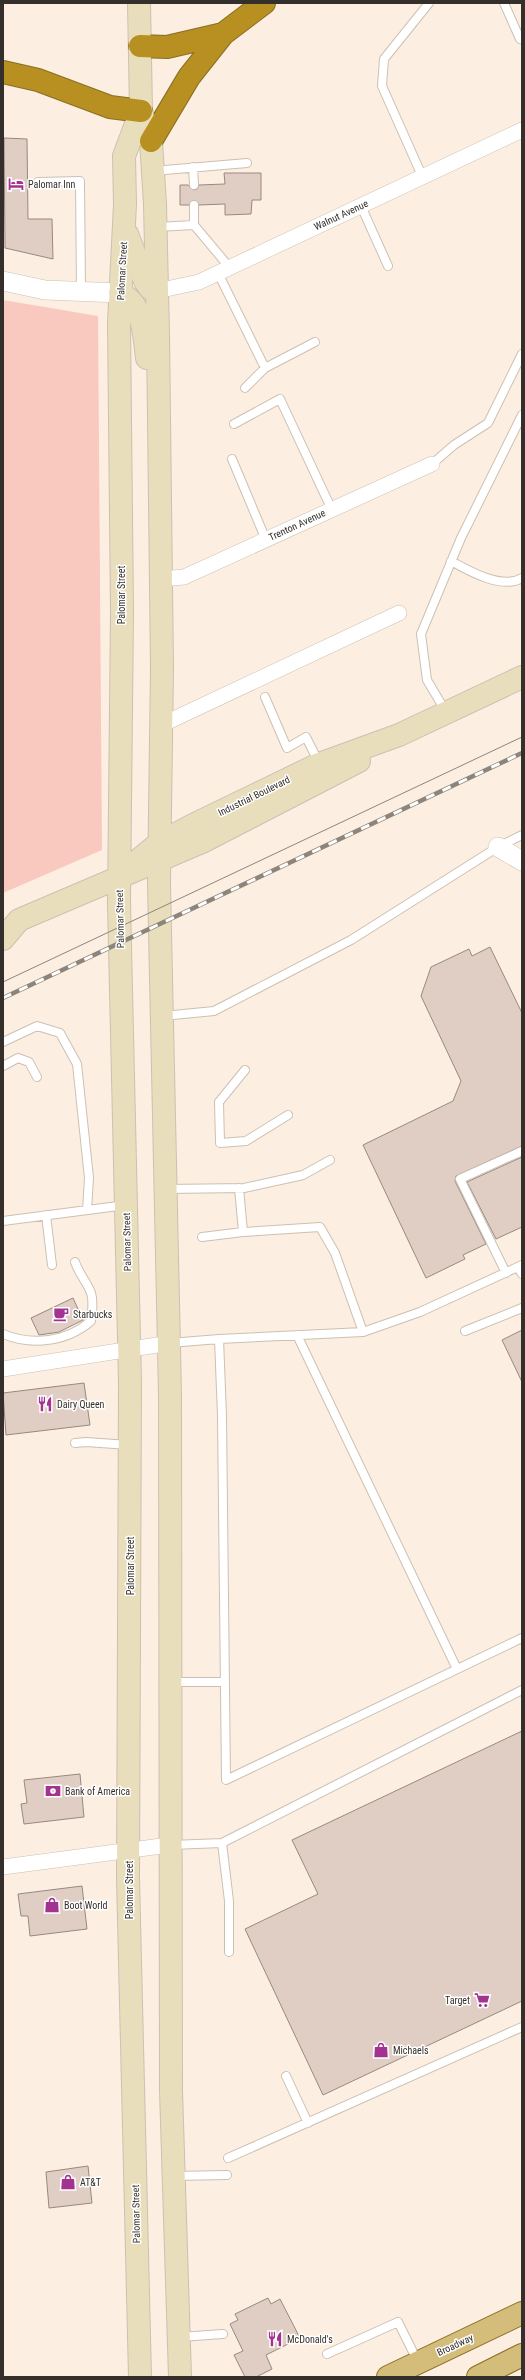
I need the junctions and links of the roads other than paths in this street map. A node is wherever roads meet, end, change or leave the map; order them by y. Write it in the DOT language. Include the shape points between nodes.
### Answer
graph roads {
  1 [pos="139,3"];
  2 [pos="264,3"];
  3 [pos="430,3"];
  4 [pos="504,3"];
  5 [pos="223,34"];
  6 [pos="520,38"];
  7 [pos="140,46"];
  8 [pos="3,72"];
  9 [pos="141,111"];
  10 [pos="522,130"];
  11 [pos="151,141"];
  12 [pos="247,163"];
  13 [pos="193,167"];
  14 [pos="153,171"];
  15 [pos="423,178"];
  16 [pos="38,182"];
  17 [pos="194,185"];
  18 [pos="194,205"];
  19 [pos="361,206"];
  20 [pos="124,224"];
  21 [pos="194,225"];
  22 [pos="156,228"];
  23 [pos="388,266"];
  24 [pos="224,270"];
  25 [pos="3,281"];
  26 [pos="157,291"];
  27 [pos="81,293"];
  28 [pos="120,293"];
  29 [pos="315,342"];
  30 [pos="522,354"];
  31 [pos="265,368"];
  32 [pos="245,388"];
  33 [pos="159,412"];
  34 [pos="522,415"];
  35 [pos="234,424"];
  36 [pos="232,459"];
  37 [pos="432,464"];
  38 [pos="332,510"];
  39 [pos="266,540"];
  40 [pos="451,561"];
  41 [pos="522,578"];
  42 [pos="161,579"];
  43 [pos="399,613"];
  44 [pos="522,677"];
  45 [pos="265,697"];
  46 [pos="446,712"];
  47 [pos="162,725"];
  48 [pos="399,735"];
  49 [pos="319,764"];
  50 [pos="522,835"];
  51 [pos="498,847"];
  52 [pos="159,852"];
  53 [pos="522,861"];
  54 [pos="120,875"];
  55 [pos="11,918"];
  56 [pos="3,939"];
  57 [pos="163,1016"];
  58 [pos="3,1042"];
  59 [pos="3,1066"];
  60 [pos="245,1070"];
  61 [pos="37,1077"];
  62 [pos="288,1115"];
  63 [pos="522,1151"];
  64 [pos="330,1160"];
  65 [pos="239,1188"];
  66 [pos="166,1189"];
  67 [pos="127,1205"];
  68 [pos="87,1210"];
  69 [pos="46,1215"];
  70 [pos="3,1221"];
  71 [pos="243,1232"];
  72 [pos="202,1237"];
  73 [pos="75,1262"];
  74 [pos="52,1265"];
  75 [pos="521,1269"];
  76 [pos="506,1272"];
  77 [pos="522,1308"];
  78 [pos="465,1331"];
  79 [pos="363,1332"];
  80 [pos="3,1334"];
  81 [pos="298,1335"];
  82 [pos="218,1339"];
  83 [pos="170,1344"];
  84 [pos="130,1350"];
  85 [pos="3,1369"];
  86 [pos="75,1443"];
  87 [pos="130,1445"];
  88 [pos="522,1638"];
  89 [pos="457,1669"];
  90 [pos="170,1682"];
  91 [pos="225,1682"];
  92 [pos="522,1690"];
  93 [pos="222,1843"];
  94 [pos="169,1845"];
  95 [pos="130,1851"];
  96 [pos="3,1867"];
  97 [pos="228,1952"];
  98 [pos="522,2027"];
  99 [pos="286,2076"];
  100 [pos="308,2123"];
  101 [pos="228,2158"];
  102 [pos="227,2175"];
  103 [pos="174,2176"];
  104 [pos="522,2313"];
  105 [pos="223,2334"];
  106 [pos="178,2337"];
  107 [pos="327,2354"];
  108 [pos="522,2355"];
  109 [pos="418,2363"];
  110 [pos="140,2377"];
  111 [pos="180,2377"];
  112 [pos="388,2377"];
  113 [pos="478,2377"];
  1 -- 7 [label="main road, Palomar Street"];
  2 -- 5 [label="highway"];
  3 -- 15 [label="lane" via="384,59 382,86"];
  4 -- 6 [label="lane"];
  5 -- 7 [label="highway" via="167,47"];
  5 -- 11 [label="highway" via="189,77"];
  7 -- 9 [label="main road, Palomar Street"];
  8 -- 9 [label="highway" via="38,80 110,107"];
  9 -- 11 [label="main road, Palomar Street"];
  9 -- 20 [label="main road, Palomar Street" via="124,156"];
  10 -- 15 [label="street, Walnut Avenue"];
  11 -- 14 [label="main road, Palomar Street"];
  12 -- 13 [label="lane"];
  13 -- 14 [label="lane"];
  13 -- 17 [label="lane"];
  14 -- 22 [label="main road, Palomar Street"];
  15 -- 19 [label="street, Walnut Avenue"];
  16 -- 27 [label="lane" via="80,181"];
  18 -- 21 [label="lane"];
  19 -- 23 [label="lane"];
  19 -- 24 [label="street, Walnut Avenue"];
  20 -- 26 [label="main road" via="145,281 150,288"];
  20 -- 28 [label="main road, Palomar Street"];
  21 -- 22 [label="lane"];
  21 -- 24 [label="lane"];
  22 -- 26 [label="main road, Palomar Street"];
  24 -- 26 [label="street, Walnut Avenue" via="199,282"];
  24 -- 31 [label="lane"];
  25 -- 27 [label="street" via="45,290"];
  26 -- 33 [label="main road, Palomar Street"];
  27 -- 28 [label="street"];
  28 -- 33 [label="main road" via="130,298 141,317 147,360"];
  28 -- 54 [label="main road, Palomar Street"];
  29 -- 31 [label="lane"];
  30 -- 37 [label="lane" via="488,423 454,445"];
  31 -- 32 [label="lane"];
  33 -- 42 [label="main road, Palomar Street"];
  34 -- 40 [label="lane"];
  35 -- 38 [label="lane" via="280,400"];
  36 -- 39 [label="lane"];
  37 -- 38 [label="street, Trenton Avenue"];
  38 -- 39 [label="street, Trenton Avenue"];
  39 -- 42 [label="street, Trenton Avenue" via="184,577"];
  40 -- 41 [label="lane" via="482,578 515,582"];
  40 -- 46 [label="lane" via="422,634 427,680"];
  42 -- 47 [label="main road, Palomar Street"];
  43 -- 47 [label="street"];
  44 -- 46 [label="main road, Industrial Boulevard"];
  45 -- 49 [label="lane" via="287,748 306,737"];
  46 -- 48 [label="main road, Industrial Boulevard"];
  47 -- 52 [label="main road, Palomar Street"];
  48 -- 49 [label="main road, Industrial Boulevard"];
  48 -- 52 [label="main road, Industrial Boulevard" via="344,770"];
  49 -- 52 [label="main road, Industrial Boulevard"];
  50 -- 51 [label="lane"];
  51 -- 53 [label="street"];
  51 -- 57 [label="lane" via="351,940 214,1011"];
  52 -- 54 [label="main road, Industrial Boulevard"];
  52 -- 57 [label="main road, Palomar Street"];
  54 -- 55 [label="main road, Industrial Boulevard"];
  54 -- 67 [label="main road, Palomar Street"];
  55 -- 56 [label="main road, Industrial Boulevard"];
  57 -- 66 [label="main road, Palomar Street"];
  58 -- 68 [label="lane" via="37,1026 60,1032 78,1064 89,1178"];
  59 -- 61 [label="lane" via="18,1058 29,1062"];
  60 -- 62 [label="lane" via="219,1102 220,1143 246,1141"];
  63 -- 76 [label="lane" via="460,1179"];
  64 -- 65 [label="lane" via="303,1175"];
  65 -- 66 [label="lane"];
  65 -- 71 [label="lane"];
  66 -- 83 [label="main road, Palomar Street"];
  67 -- 68 [label="lane"];
  67 -- 84 [label="main road, Palomar Street"];
  68 -- 69 [label="lane"];
  69 -- 70 [label="lane"];
  69 -- 74 [label="lane"];
  71 -- 72 [label="lane"];
  71 -- 79 [label="lane" via="320,1227 335,1253"];
  73 -- 80 [label="lane" via="79,1275 91,1292 91,1321 81,1330 63,1337 40,1341 19,1340"];
  75 -- 76 [label="lane"];
  76 -- 79 [label="lane" via="420,1312"];
  77 -- 78 [label="lane"];
  79 -- 81 [label="lane"];
  81 -- 82 [label="lane"];
  81 -- 89 [label="lane"];
  82 -- 83 [label="lane"];
  82 -- 91 [label="lane"];
  83 -- 84 [label="street"];
  83 -- 90 [label="main road, Palomar Street"];
  84 -- 85 [label="street"];
  84 -- 87 [label="main road, Palomar Street"];
  86 -- 87 [label="lane"];
  87 -- 95 [label="main road, Palomar Street"];
  88 -- 89 [label="lane"];
  89 -- 91 [label="lane" via="226,1780"];
  90 -- 91 [label="lane"];
  90 -- 94 [label="main road, Palomar Street"];
  92 -- 93 [label="lane"];
  93 -- 94 [label="lane"];
  93 -- 97 [label="lane" via="229,1901"];
  94 -- 95 [label="street"];
  94 -- 103 [label="main road, Palomar Street"];
  95 -- 96 [label="street"];
  95 -- 110 [label="main road, Palomar Street" via="128,1878"];
  98 -- 100 [label="lane"];
  99 -- 100 [label="lane"];
  100 -- 101 [label="lane"];
  102 -- 103 [label="lane"];
  103 -- 106 [label="main road, Palomar Street"];
  104 -- 109 [label="main road, Broadway"];
  105 -- 106 [label="lane"];
  106 -- 111 [label="main road, Palomar Street"];
  107 -- 109 [label="lane" via="398,2322"];
  108 -- 113 [label="main road"];
  109 -- 112 [label="main road, Broadway"];
}
